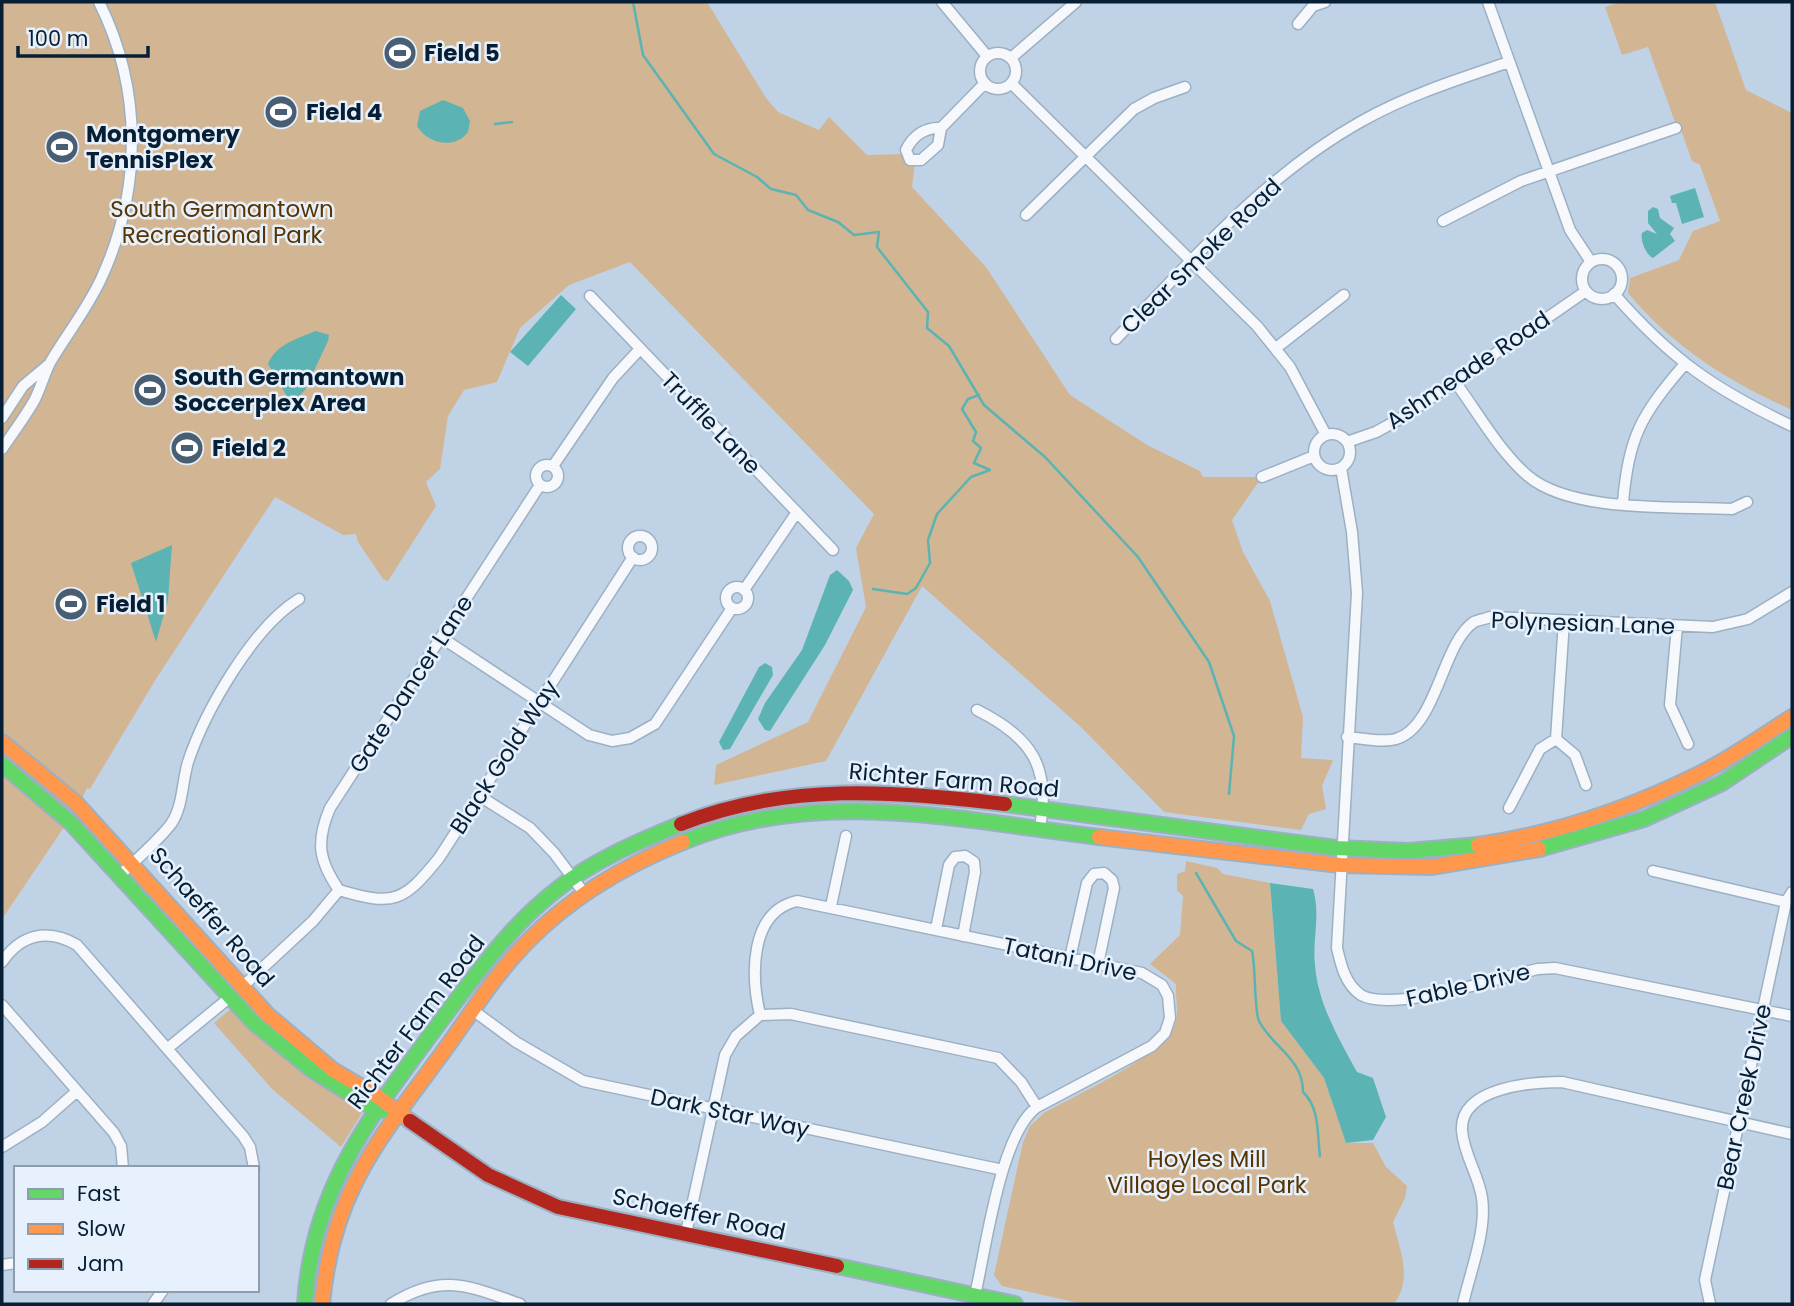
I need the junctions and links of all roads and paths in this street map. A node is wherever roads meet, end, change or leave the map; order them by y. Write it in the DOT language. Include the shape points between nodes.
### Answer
graph roads {
  1 [pos="99,2"];
  2 [pos="942,2"];
  3 [pos="1076,2"];
  4 [pos="1325,2"];
  5 [pos="1488,2"];
  6 [pos="1298,24"];
  7 [pos="987,56"];
  8 [pos="1011,58"];
  9 [pos="1509,62"];
  10 [pos="985,83"];
  11 [pos="1011,83"];
  12 [pos="1185,87"];
  13 [pos="941,128"];
  14 [pos="1676,128"];
  15 [pos="1086,156"];
  16 [pos="1549,172"];
  17 [pos="1026,215"];
  18 [pos="1443,221"];
  19 [pos="1192,260"];
  20 [pos="1591,262"];
  21 [pos="1586,290"];
  22 [pos="1614,294"];
  23 [pos="1344,295"];
  24 [pos="590,296"];
  25 [pos="1116,339"];
  26 [pos="1276,348"];
  27 [pos="640,349"];
  28 [pos="51,362"];
  29 [pos="1684,365"];
  30 [pos="1456,383"];
  31 [pos="2,420"];
  32 [pos="1792,426"];
  33 [pos="14,430"];
  34 [pos="1326,435"];
  35 [pos="1347,442"];
  36 [pos="2,449"];
  37 [pos="1314,456"];
  38 [pos="553,466"];
  39 [pos="1341,468"];
  40 [pos="1262,477"];
  41 [pos="540,485"];
  42 [pos="1748,502"];
  43 [pos="1623,503"];
  44 [pos="796,512"];
  45 [pos="833,550"];
  46 [pos="633,557"];
  47 [pos="744,590"];
  48 [pos="1792,592"];
  49 [pos="299,599"];
  50 [pos="732,608"];
  51 [pos="1564,621"];
  52 [pos="1677,626"];
  53 [pos="442,638"];
  54 [pos="540,703"];
  55 [pos="976,710"];
  56 [pos="1792,717"];
  57 [pos="1792,736"];
  58 [pos="1347,737"];
  59 [pos="1556,739"];
  60 [pos="2,742"];
  61 [pos="1688,744"];
  62 [pos="2,764"];
  63 [pos="1586,785"];
  64 [pos="478,795"];
  65 [pos="1508,808"];
  66 [pos="1044,809"];
  67 [pos="1040,827"];
  68 [pos="846,836"];
  69 [pos="1341,849"];
  70 [pos="133,862"];
  71 [pos="1340,865"];
  72 [pos="1653,871"];
  73 [pos="121,874"];
  74 [pos="573,877"];
  75 [pos="339,890"];
  76 [pos="1792,892"];
  77 [pos="584,894"];
  78 [pos="1786,902"];
  79 [pos="831,906"];
  80 [pos="936,929"];
  81 [pos="963,936"];
  82 [pos="1070,958"];
  83 [pos="2,962"];
  84 [pos="1098,964"];
  85 [pos="242,987"];
  86 [pos="229,998"];
  87 [pos="2,1004"];
  88 [pos="1763,1010"];
  89 [pos="474,1011"];
  90 [pos="760,1015"];
  91 [pos="1792,1017"];
  92 [pos="168,1048"];
  93 [pos="76,1092"];
  94 [pos="344,1092"];
  95 [pos="378,1104"];
  96 [pos="1037,1107"];
  97 [pos="714,1110"];
  98 [pos="397,1113"];
  99 [pos="1738,1123"];
  100 [pos="361,1133"];
  101 [pos="1792,1134"];
  102 [pos="2,1147"];
  103 [pos="124,1166"];
  104 [pos="254,1166"];
  105 [pos="1003,1170"];
  106 [pos="686,1233"];
  107 [pos="975,1295"];
  108 [pos="305,1304"];
  109 [pos="322,1304"];
  110 [pos="391,1304"];
  111 [pos="520,1304"];
  112 [pos="1015,1304"];
  113 [pos="1463,1304"];
  114 [pos="1710,1304"];
  1 -- 28 [label="street" via="121,54 128,86 133,152 129,192 101,280"];
  2 -- 7 [label="street"];
  3 -- 8 [label="street"];
  4 -- 6 [label="street" via="1312,6"];
  5 -- 9 [label="street"];
  7 -- 8 [label="street" via="996,52"];
  7 -- 10 [label="street" via="980,66"];
  8 -- 11 [label="street" via="1016,74"];
  9 -- 16 [label="street"];
  9 -- 19 [label="street, Clear Smoke Road" via="1417,95 1335,137 1268,187"];
  10 -- 11 [label="street" via="995,89"];
  10 -- 13 [label="street"];
  11 -- 15 [label="street"];
  12 -- 15 [label="street" via="1134,109"];
  14 -- 16 [label="street"];
  15 -- 17 [label="street"];
  15 -- 19 [label="street"];
  16 -- 18 [label="street" via="1521,181"];
  16 -- 20 [label="street" via="1570,230"];
  19 -- 25 [label="street, Clear Smoke Road"];
  19 -- 26 [label="street"];
  20 -- 21 [label="street" via="1583,272"];
  20 -- 22 [label="street" via="1610,261 1620,270 1621,283"];
  21 -- 22 [label="street" via="1602,299"];
  21 -- 30 [label="street, Ashmeade Road"];
  22 -- 29 [label="street"];
  23 -- 26 [label="street"];
  24 -- 27 [label="street, Truffle Lane"];
  26 -- 34 [label="street"];
  27 -- 38 [label="street, Gate Dancer Lane" via="612,378"];
  27 -- 44 [label="street, Truffle Lane"];
  28 -- 31 [label="street" via="23,386"];
  28 -- 33 [label="street" via="33,403"];
  29 -- 32 [label="street" via="1749,406"];
  29 -- 43 [label="street" via="1636,431"];
  30 -- 35 [label="street, Ashmeade Road" via="1386,427"];
  30 -- 43 [label="street" via="1529,477 1577,500"];
  31 -- 33 [label="street"];
  33 -- 36 [label="street"];
  34 -- 35 [label="street" via="1338,435"];
  34 -- 37 [label="street" via="1315,445"];
  35 -- 39 [label="street" via="1350,452"];
  37 -- 39 [label="street" via="1326,469"];
  37 -- 40 [label="street"];
  38 -- 41 [label="street, Gate Dancer Lane" via="538,468 535,477"];
  38 -- 41 [label="street, Gate Dancer Lane" via="556,484"];
  39 -- 58 [label="street, Fable Drive" via="1357,593"];
  41 -- 53 [label="street, Gate Dancer Lane"];
  42 -- 43 [label="street" via="1732,509"];
  44 -- 45 [label="street, Truffle Lane"];
  44 -- 47 [label="street"];
  46 -- 54 [label="street, Black Gold Way"];
  47 -- 50 [label="street" via="747,604"];
  47 -- 50 [label="street" via="728,592"];
  48 -- 52 [label="street, Polynesian Lane" via="1748,619 1713,627"];
  49 -- 70 [label="street" via="278,612 222,689 188,762 171,824"];
  50 -- 54 [label="street" via="655,724 630,738 612,741 589,735"];
  51 -- 52 [label="street, Polynesian Lane"];
  51 -- 58 [label="street, Polynesian Lane" via="1490,617 1474,622 1409,732 1395,740"];
  51 -- 59 [label="street"];
  52 -- 61 [label="street" via="1670,705"];
  53 -- 54 [label="street"];
  53 -- 75 [label="street, Gate Dancer Lane" via="330,808 320,831 327,873"];
  54 -- 64 [label="street, Black Gold Way"];
  55 -- 66 [label="street" via="1023,740 1039,768"];
  56 -- 69 [label="main road, Richter Farm Road" via="1704,771 1640,800 1555,827 1427,851"];
  57 -- 71 [label="main road, Richter Farm Road" via="1722,783 1644,819 1563,844 1431,867"];
  58 -- 69 [label="street, Fable Drive"];
  59 -- 63 [label="street" via="1575,755"];
  59 -- 65 [label="street" via="1540,749"];
  60 -- 70 [label="main road, Schaeffer Road" via="76,802"];
  62 -- 73 [label="main road, Schaeffer Road" via="64,815"];
  64 -- 74 [label="street" via="530,828"];
  64 -- 75 [label="street, Black Gold Way" via="439,858 411,891 382,899"];
  66 -- 67 [label="street"];
  66 -- 69 [label="main road, Richter Farm Road"];
  66 -- 74 [label="main road, Richter Farm Road" via="860,790 780,796 706,813 650,836"];
  67 -- 71 [label="main road, Richter Farm Road"];
  67 -- 77 [label="main road, Richter Farm Road" via="864,809 772,816 718,829 658,853"];
  68 -- 79 [label="street"];
  69 -- 71 [label="street, Fable Drive"];
  70 -- 73 [label="street"];
  70 -- 85 [label="main road, Schaeffer Road"];
  71 -- 88 [label="street, Fable Drive" via="1337,948 1342,974 1362,995 1393,1001 1555,968"];
  72 -- 78 [label="street"];
  73 -- 86 [label="main road, Schaeffer Road"];
  74 -- 77 [label="street"];
  74 -- 95 [label="main road, Richter Farm Road" via="516,927"];
  75 -- 85 [label="street" via="313,922"];
  76 -- 78 [label="street, Bear Creek Drive"];
  77 -- 89 [label="main road, Richter Farm Road" via="527,943"];
  78 -- 88 [label="street, Bear Creek Drive"];
  79 -- 80 [label="street, Tatani Drive"];
  79 -- 90 [label="street, Tatani Drive" via="797,901 784,904 764,923 754,967"];
  80 -- 81 [label="street, Tatani Drive"];
  80 -- 81 [label="street" via="949,865 956,857 965,856 974,862 975,872"];
  81 -- 82 [label="street, Tatani Drive"];
  82 -- 84 [label="street, Tatani Drive"];
  82 -- 84 [label="street" via="1087,883 1094,874 1104,873 1114,888"];
  83 -- 92 [label="street" via="27,938 46,934 67,939"];
  84 -- 96 [label="street, Tatani Drive" via="1142,973 1162,985 1170,1007 1168,1026 1152,1046"];
  85 -- 95 [label="main road, Schaeffer Road" via="308,1051"];
  86 -- 92 [label="street"];
  86 -- 94 [label="main road, Schaeffer Road" via="277,1043"];
  87 -- 93 [label="street"];
  88 -- 91 [label="street, Fable Drive"];
  88 -- 99 [label="street, Bear Creek Drive"];
  89 -- 97 [label="street, Dark Star Way" via="583,1081"];
  89 -- 98 [label="main road, Richter Farm Road"];
  90 -- 96 [label="street" via="791,1014 998,1058"];
  90 -- 97 [label="street" via="736,1036 725,1055"];
  92 -- 104 [label="street" via="243,1136"];
  93 -- 102 [label="street" via="42,1122"];
  93 -- 103 [label="street" via="114,1133"];
  94 -- 95 [label="main road, Schaeffer Road"];
  94 -- 100 [label="main road" via="359,1110"];
  95 -- 98 [label="main road, Schaeffer Road"];
  95 -- 100 [label="main road, Richter Farm Road"];
  96 -- 105 [label="street, Tatani Drive" via="1018,1127"];
  97 -- 105 [label="street, Dark Star Way"];
  97 -- 106 [label="street"];
  98 -- 106 [label="main road, Schaeffer Road" via="477,1170 522,1195 558,1208"];
  98 -- 109 [label="main road, Richter Farm Road" via="355,1176 340,1208 324,1264"];
  99 -- 101 [label="street"];
  99 -- 113 [label="street" via="1562,1082 1531,1083 1478,1100 1469,1107 1462,1130 1482,1199"];
  99 -- 114 [label="street, Bear Creek Drive" via="1705,1280"];
  100 -- 108 [label="main road, Richter Farm Road" via="314,1232"];
  105 -- 107 [label="street, Tatani Drive"];
  106 -- 107 [label="main road, Schaeffer Road"];
  107 -- 112 [label="main road, Schaeffer Road"];
  110 -- 111 [label="street" via="449,1282"];
}
